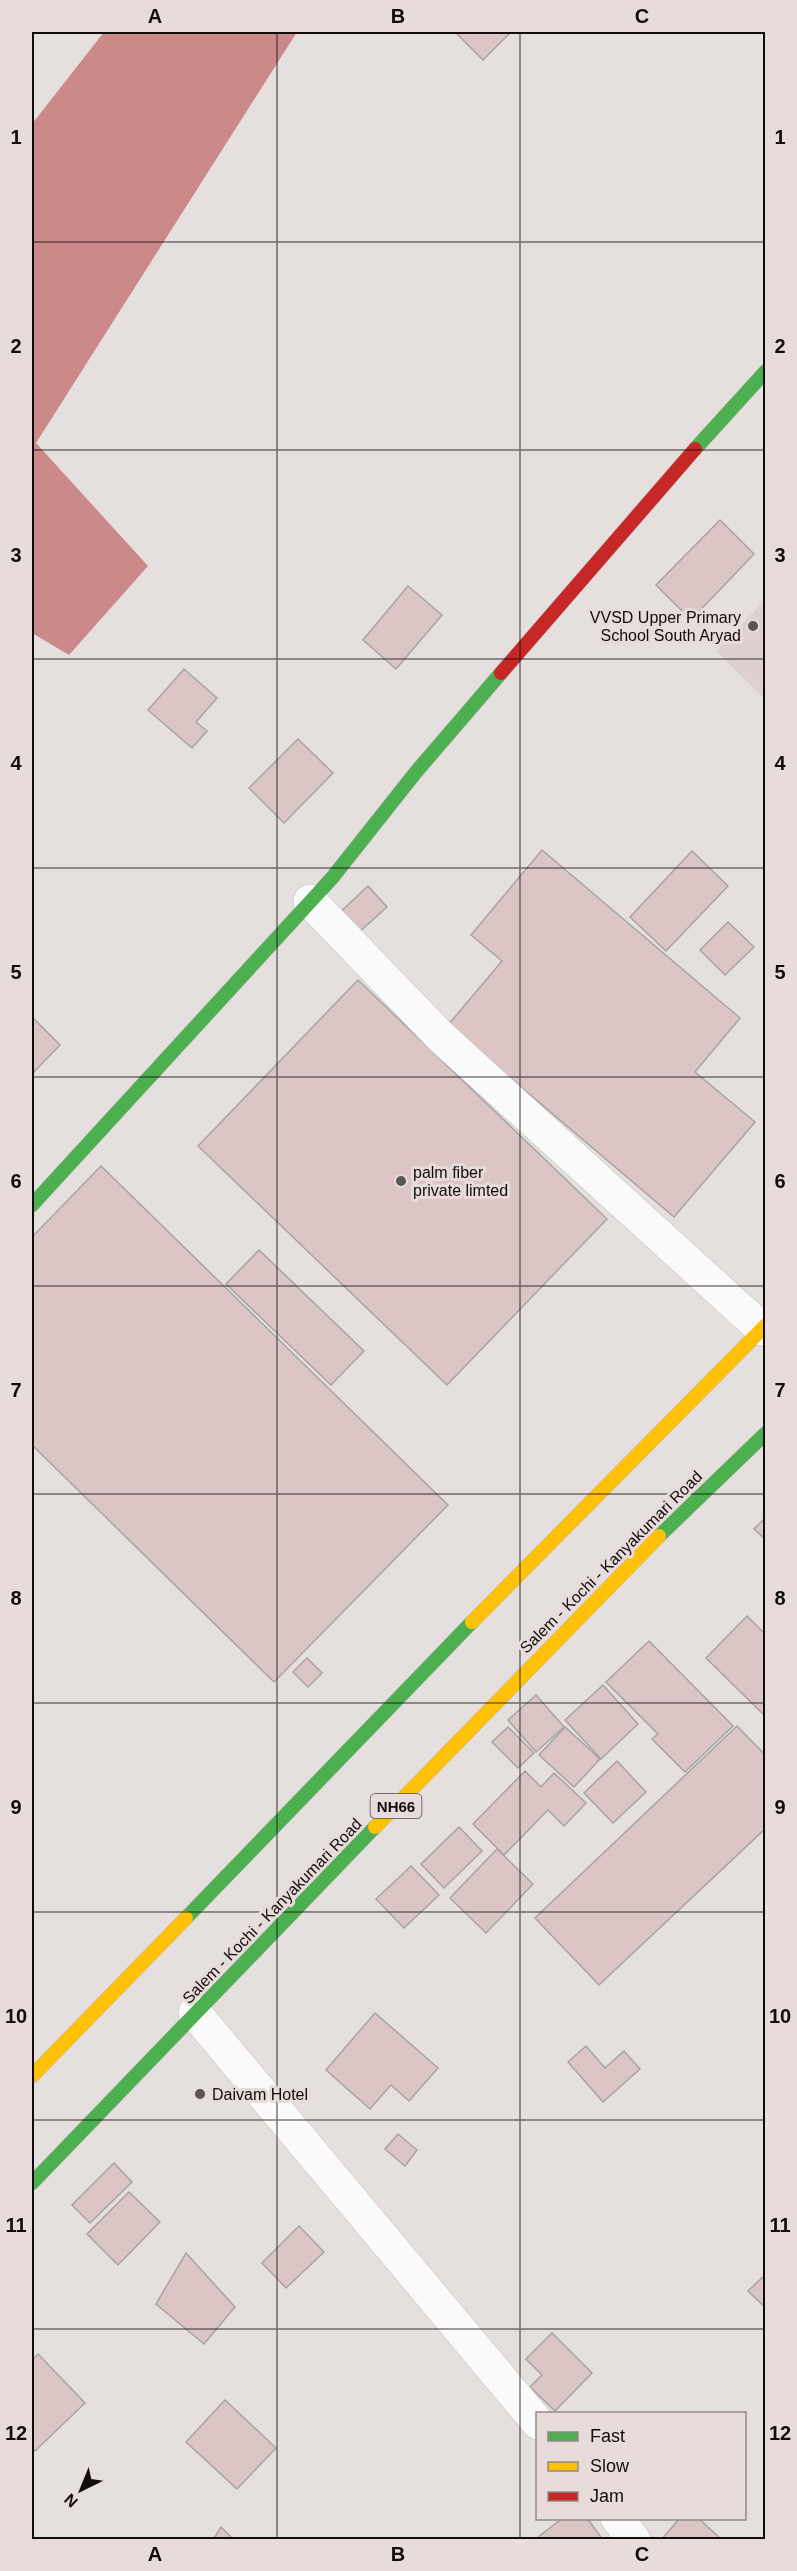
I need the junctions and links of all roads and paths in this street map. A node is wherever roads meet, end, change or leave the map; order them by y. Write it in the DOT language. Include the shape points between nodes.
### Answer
graph roads {
  1 [pos="765,371"];
  2 [pos="310,901"];
  3 [pos="32,1204"];
  4 [pos="764,1327"];
  5 [pos="765,1433"];
  6 [pos="195,2013"];
  7 [pos="32,2076"];
  8 [pos="32,2183"];
  9 [pos="536,2422"];
  10 [pos="619,2520"];
  11 [pos="634,2540"];
  1 -- 2 [label="main road" via="653,495"];
  2 -- 3 [label="main road"];
  2 -- 4 [label="street" via="441,1037"];
  4 -- 7 [label="main road"];
  5 -- 6 [label="main road, Salem - Kochi - Kanyakumari Road / NH66" via="618,1576"];
  6 -- 8 [label="main road, Salem - Kochi - Kanyakumari Road / NH66"];
  6 -- 9 [label="street"];
  10 -- 11 [label="street"];
}
